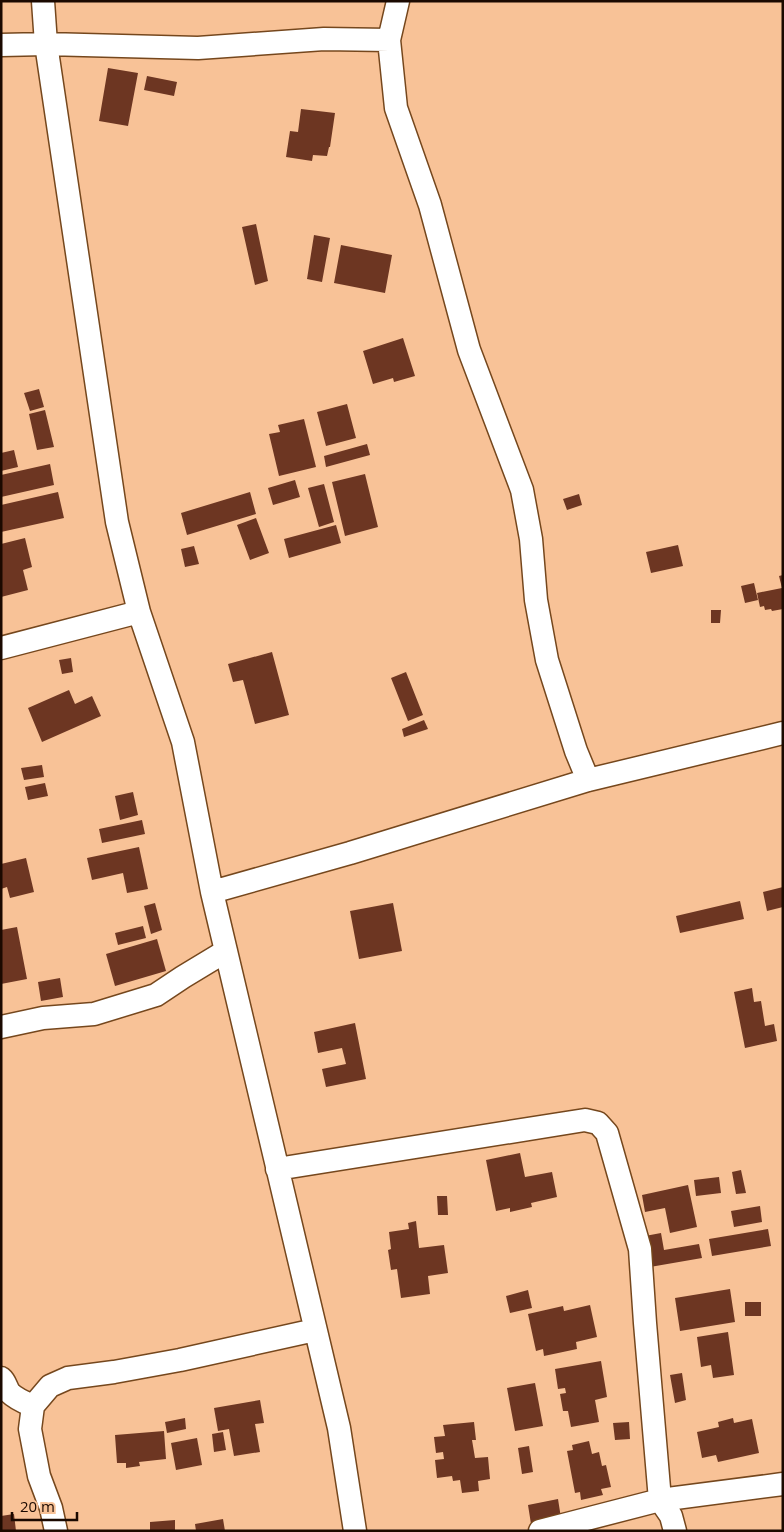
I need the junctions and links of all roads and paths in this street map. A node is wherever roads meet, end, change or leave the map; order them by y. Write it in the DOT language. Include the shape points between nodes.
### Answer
graph roads {
  1 [pos="43,1"];
  2 [pos="398,1"];
  3 [pos="389,40"];
  4 [pos="46,44"];
  5 [pos="1,45"];
  6 [pos="139,612"];
  7 [pos="1,648"];
  8 [pos="783,733"];
  9 [pos="588,780"];
  10 [pos="212,892"];
  11 [pos="226,951"];
  12 [pos="1,1027"];
  13 [pos="276,1169"];
  14 [pos="315,1330"];
  15 [pos="1,1378"];
  16 [pos="33,1406"];
  17 [pos="783,1484"];
  18 [pos="660,1500"];
  19 [pos="56,1531"];
  20 [pos="355,1531"];
  21 [pos="540,1531"];
  22 [pos="674,1531"];
  1 -- 4 [label="street"];
  2 -- 3 [label="street"];
  3 -- 4 [label="street" via="324,39 198,48"];
  3 -- 9 [label="street" via="396,108 430,205 469,350 522,490 531,539 536,600 548,660 576,752"];
  4 -- 5 [label="street"];
  4 -- 6 [label="street" via="117,522"];
  6 -- 7 [label="street"];
  6 -- 10 [label="street" via="183,742"];
  8 -- 9 [label="street"];
  9 -- 10 [label="street" via="350,854"];
  10 -- 11 [label="street"];
  11 -- 12 [label="street" via="156,996 94,1014 43,1018"];
  11 -- 13 [label="street"];
  13 -- 14 [label="street"];
  13 -- 18 [label="street" via="585,1120 598,1123 607,1133 640,1248"];
  14 -- 16 [label="street" via="180,1360 68,1378 50,1386"];
  14 -- 20 [label="street" via="338,1428"];
  15 -- 16 [label="street" via="10,1392"];
  16 -- 19 [label="street" via="30,1429 39,1476"];
  17 -- 18 [label="street"];
  18 -- 21 [label="street"];
  18 -- 22 [label="street" via="671,1516"];
}
